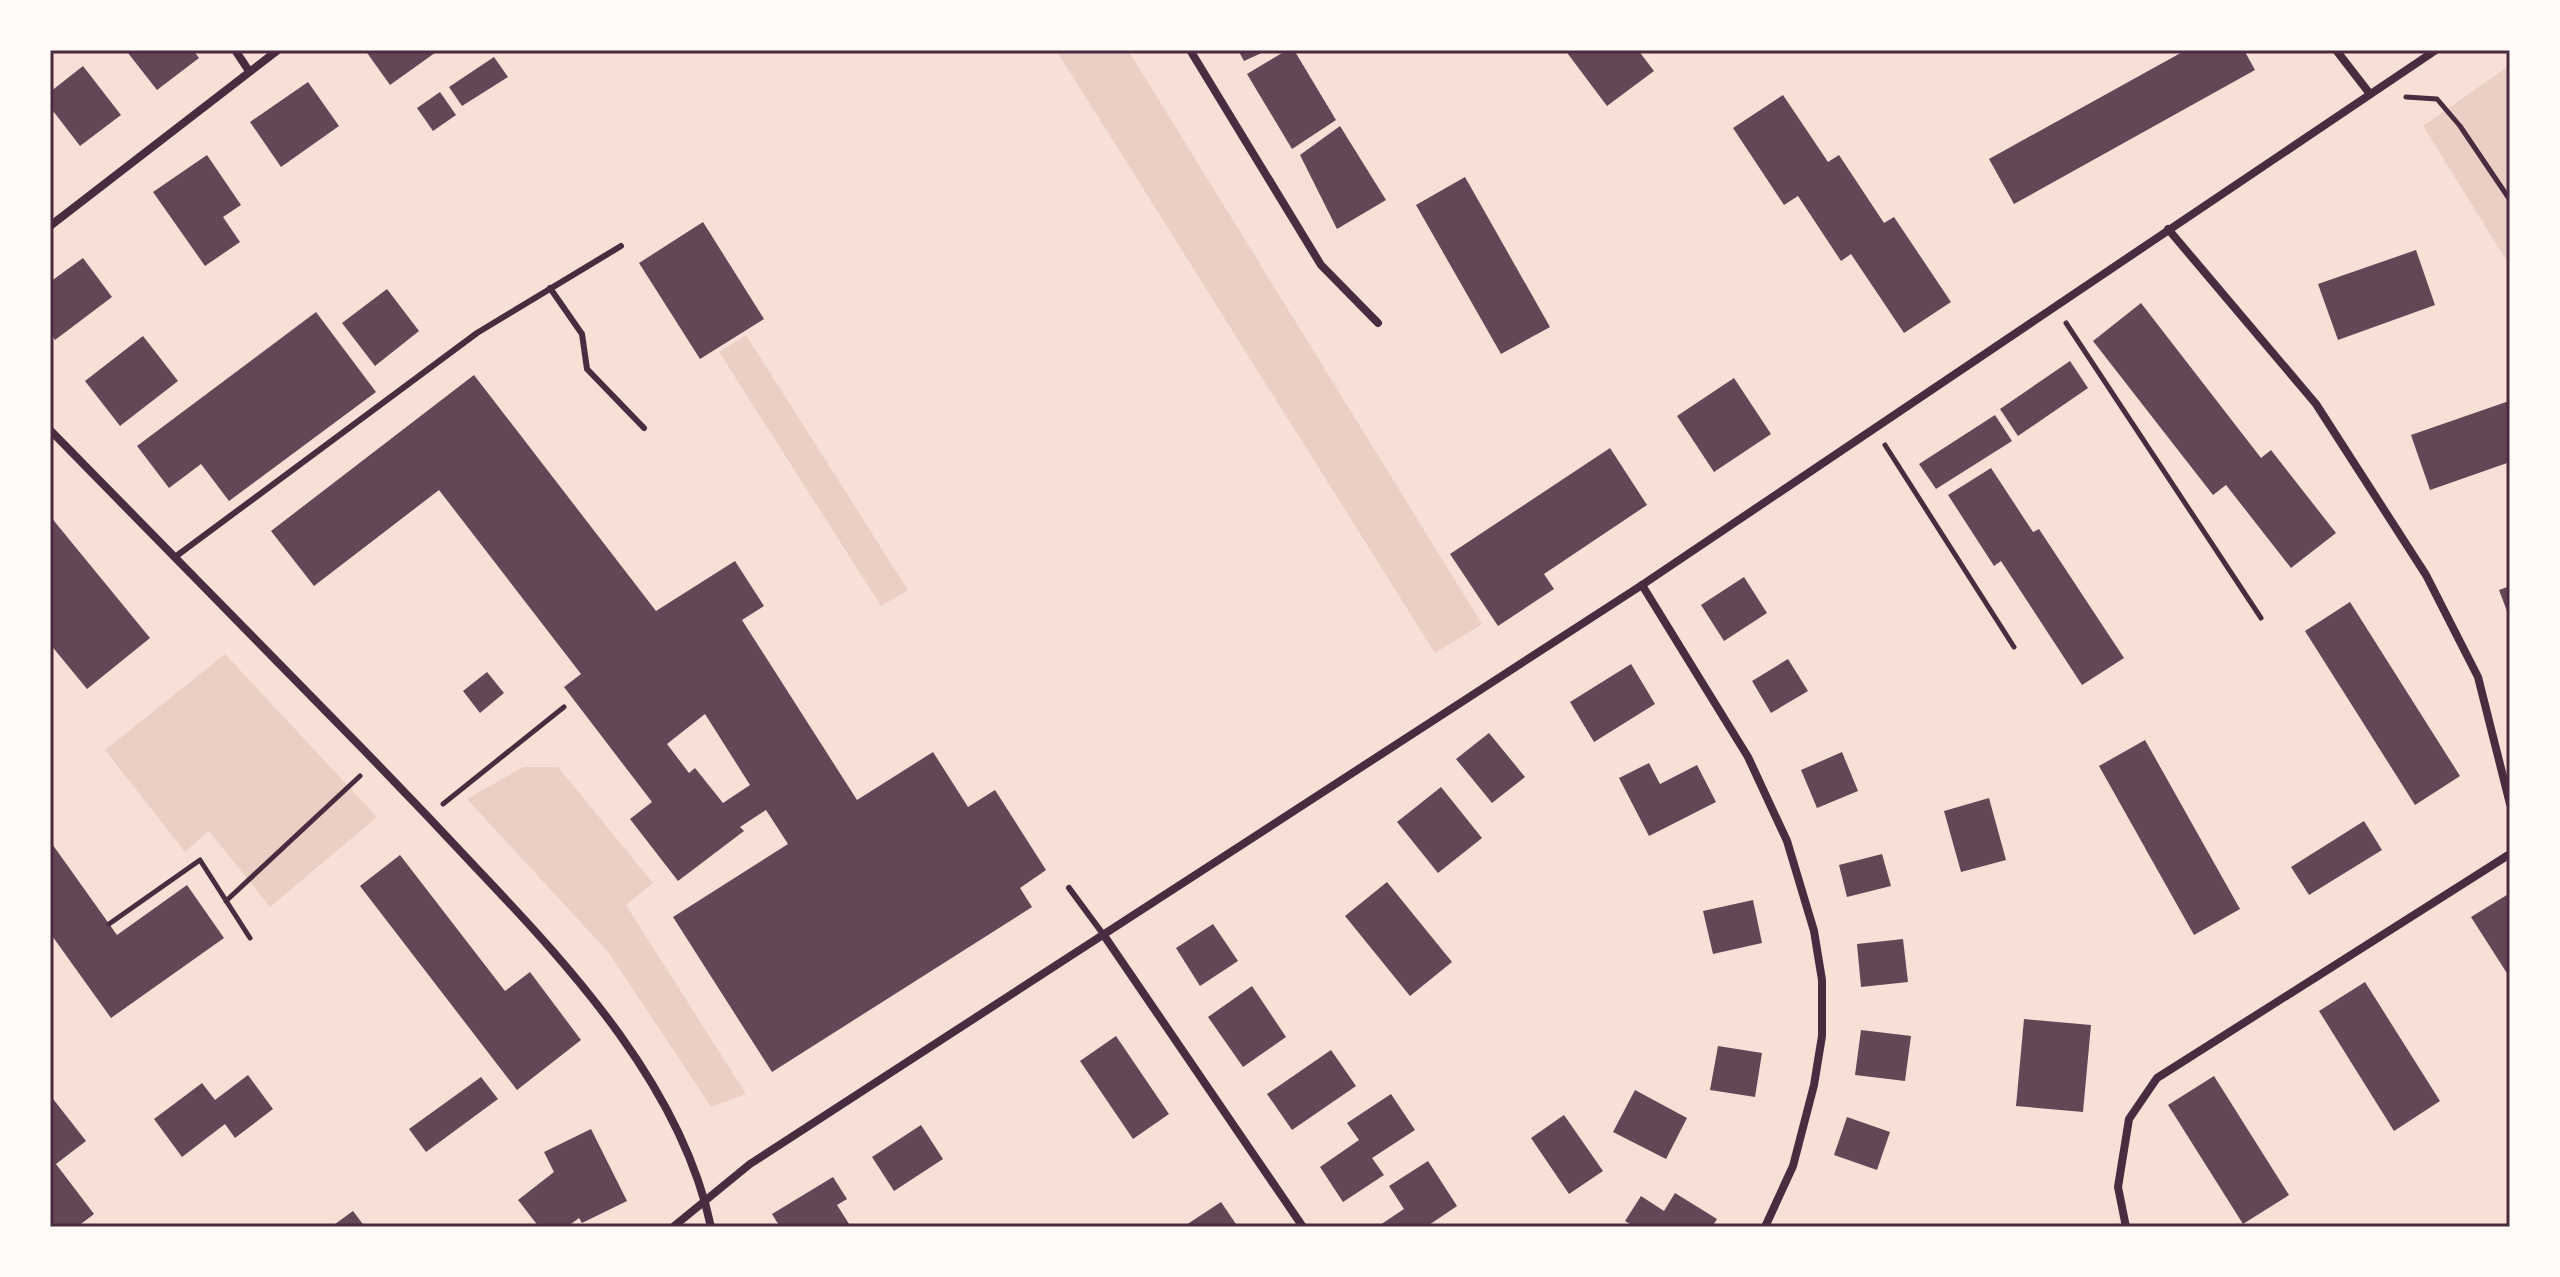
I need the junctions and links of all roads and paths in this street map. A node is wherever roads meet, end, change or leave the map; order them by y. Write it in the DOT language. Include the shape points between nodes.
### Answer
graph roads {
  1 [pos="235,50"];
  2 [pos="278,50"];
  3 [pos="1190,50"];
  4 [pos="2336,50"];
  5 [pos="2436,50"];
  6 [pos="249,71"];
  7 [pos="2370,94"];
  8 [pos="2510,200"];
  9 [pos="50,226"];
  10 [pos="2168,229"];
  11 [pos="621,246"];
  12 [pos="550,288"];
  13 [pos="2055,306"];
  14 [pos="1378,323"];
  15 [pos="644,428"];
  16 [pos="1874,428"];
  17 [pos="50,430"];
  18 [pos="175,557"];
  19 [pos="1642,585"];
  20 [pos="2261,618"];
  21 [pos="2014,647"];
  22 [pos="564,707"];
  23 [pos="376,762"];
  24 [pos="2510,804"];
  25 [pos="428,817"];
  26 [pos="2510,854"];
  27 [pos="1069,888"];
  28 [pos="226,901"];
  29 [pos="109,924"];
  30 [pos="1103,934"];
  31 [pos="250,938"];
  32 [pos="706,1200"];
  33 [pos="673,1227"];
  34 [pos="711,1227"];
  35 [pos="1303,1227"];
  36 [pos="1765,1227"];
  37 [pos="2126,1227"];
  1 -- 6 [label="street"];
  2 -- 6 [label="street"];
  3 -- 14 [label="street" via="1321,265"];
  4 -- 7 [label="street"];
  5 -- 7 [label="street"];
  6 -- 9 [label="street"];
  7 -- 8 [label="path" via="2437,99"];
  7 -- 10 [label="street"];
  10 -- 13 [label="street"];
  10 -- 24 [label="street" via="2316,404 2426,575 2478,677"];
  11 -- 12 [label="lane"];
  12 -- 15 [label="lane" via="582,334 587,369"];
  12 -- 18 [label="lane" via="477,333"];
  13 -- 16 [label="street"];
  13 -- 20 [label="path"];
  16 -- 19 [label="street"];
  16 -- 21 [label="path"];
  17 -- 18 [label="street"];
  18 -- 23 [label="street"];
  19 -- 30 [label="street"];
  19 -- 36 [label="street" via="1748,757 1787,841 1814,931 1822,980 1822,1036 1814,1085 1793,1166"];
  22 -- 25 [label="path"];
  23 -- 25 [label="street"];
  23 -- 28 [label="path"];
  25 -- 32 [label="street" via="555,952 614,1028 666,1105"];
  26 -- 37 [label="street" via="2157,1078 2129,1119 2118,1187"];
  27 -- 30 [label="lane"];
  28 -- 29 [label="path" via="200,860"];
  28 -- 31 [label="path"];
  30 -- 32 [label="street" via="750,1164"];
  30 -- 35 [label="street"];
  32 -- 33 [label="street"];
  32 -- 34 [label="street"];
}
